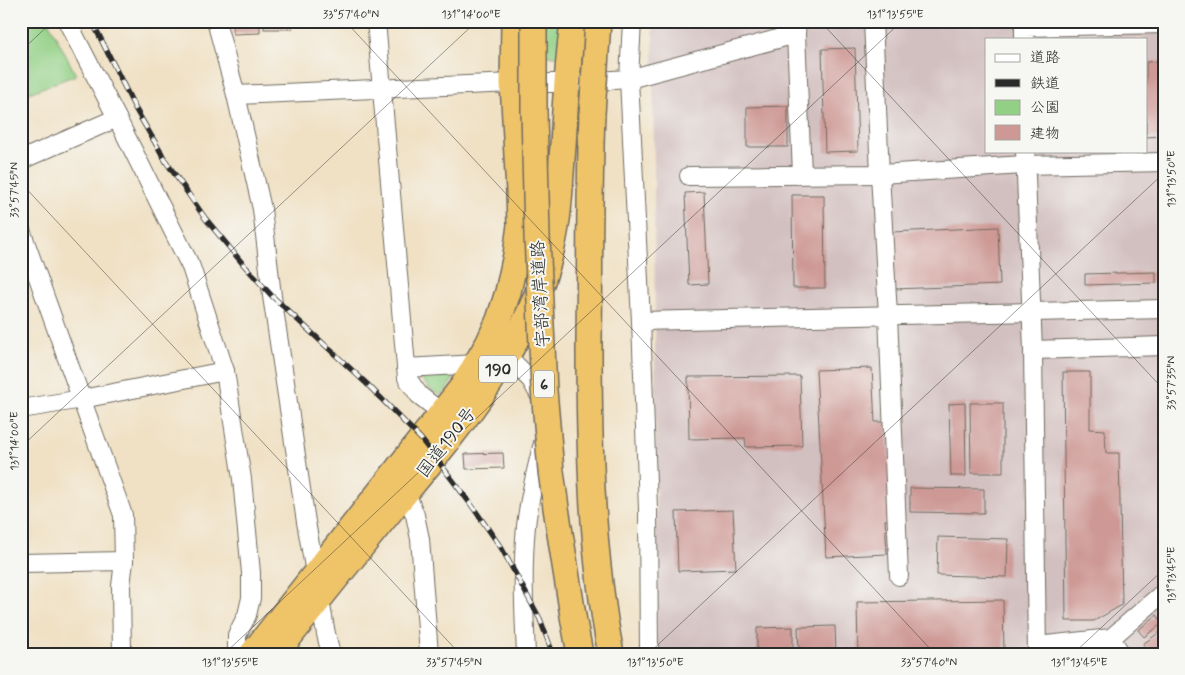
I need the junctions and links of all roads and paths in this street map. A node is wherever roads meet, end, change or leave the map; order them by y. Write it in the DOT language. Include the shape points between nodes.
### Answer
graph roads {
  1 [pos="66,21"];
  2 [pos="216,21"];
  3 [pos="376,21"];
  4 [pos="514,21"];
  5 [pos="534,21"];
  6 [pos="573,21"];
  7 [pos="598,21"];
  8 [pos="632,21"];
  9 [pos="874,21"];
  10 [pos="1164,24"];
  11 [pos="797,27"];
  12 [pos="1024,29"];
  13 [pos="629,80"];
  14 [pos="513,83"];
  15 [pos="566,83"];
  16 [pos="381,89"];
  17 [pos="236,95"];
  18 [pos="117,118"];
  19 [pos="1025,158"];
  20 [pos="21,160"];
  21 [pos="1164,162"];
  22 [pos="802,174"];
  23 [pos="880,174"];
  24 [pos="689,176"];
  25 [pos="21,230"];
  26 [pos="24,247"];
  27 [pos="1164,309"];
  28 [pos="1032,312"];
  29 [pos="888,315"];
  30 [pos="641,321"];
  31 [pos="1164,346"];
  32 [pos="1034,350"];
  33 [pos="491,355"];
  34 [pos="406,368"];
  35 [pos="225,371"];
  36 [pos="82,399"];
  37 [pos="21,409"];
  38 [pos="442,413"];
  39 [pos="398,486"];
  40 [pos="124,561"];
  41 [pos="21,563"];
  42 [pos="316,573"];
  43 [pos="899,576"];
  44 [pos="1164,592"];
  45 [pos="319,598"];
  46 [pos="1111,638"];
  47 [pos="1037,650"];
  48 [pos="122,654"];
  49 [pos="239,654"];
  50 [pos="252,654"];
  51 [pos="276,654"];
  52 [pos="331,654"];
  53 [pos="429,654"];
  54 [pos="526,654"];
  55 [pos="580,654"];
  56 [pos="612,654"];
  57 [pos="649,654"];
  58 [pos="1121,654"];
  1 -- 18 [label="street"];
  2 -- 17 [label="street"];
  3 -- 16 [label="street"];
  4 -- 14 [label="highway, 国道190号 / 190"];
  5 -- 55 [label="highway, 宇部湾岸道路 / 6, bridge" via="537,246 544,390 556,508"];
  6 -- 15 [label="highway, 国道190号 / 190"];
  7 -- 56 [label="highway, bridge" via="590,183 591,476 599,582"];
  8 -- 13 [label="street"];
  9 -- 23 [label="street"];
  10 -- 12 [label="street"];
  11 -- 13 [label="street"];
  11 -- 22 [label="street"];
  13 -- 15 [label="street"];
  13 -- 30 [label="street"];
  14 -- 15 [label="street"];
  14 -- 16 [label="street"];
  14 -- 33 [label="highway, 国道190号 / 190" via="520,225 508,292"];
  15 -- 33 [label="highway, 国道190号 / 190" via="558,215 552,248 520,332"];
  16 -- 17 [label="street"];
  16 -- 34 [label="street"];
  17 -- 42 [label="street" via="262,209 272,296"];
  18 -- 20 [label="street"];
  18 -- 35 [label="street" via="191,267"];
  19 -- 21 [label="street"];
  19 -- 23 [label="street"];
  19 -- 28 [label="street"];
  22 -- 23 [label="street"];
  22 -- 24 [label="street"];
  23 -- 29 [label="street"];
  25 -- 26 [label="street"];
  26 -- 36 [label="street"];
  27 -- 28 [label="street"];
  28 -- 29 [label="street"];
  28 -- 32 [label="street"];
  29 -- 30 [label="street"];
  29 -- 43 [label="street"];
  30 -- 57 [label="street"];
  31 -- 32 [label="street"];
  32 -- 47 [label="street"];
  33 -- 34 [label="street"];
  33 -- 38 [label="highway, 国道190号 / 190"];
  33 -- 39 [label="highway, 国道190号 / 190" via="481,397"];
  33 -- 54 [label="street" via="531,380 547,408 544,441 526,526"];
  34 -- 38 [label="street" via="407,378 419,395"];
  35 -- 36 [label="street"];
  35 -- 49 [label="street" via="242,479 251,573 251,598 237,635"];
  36 -- 37 [label="street"];
  36 -- 40 [label="street" via="123,515"];
  38 -- 39 [label="highway, 国道190号 / 190"];
  39 -- 42 [label="highway, 国道190号 / 190"];
  39 -- 45 [label="highway, 国道190号 / 190"];
  39 -- 53 [label="street" via="415,515 420,539"];
  40 -- 41 [label="street"];
  40 -- 48 [label="street"];
  42 -- 45 [label="street"];
  42 -- 50 [label="highway, 国道190号 / 190"];
  44 -- 46 [label="street"];
  45 -- 51 [label="highway, 国道190号 / 190"];
  45 -- 52 [label="street"];
  46 -- 47 [label="street"];
  46 -- 58 [label="street"];
}
